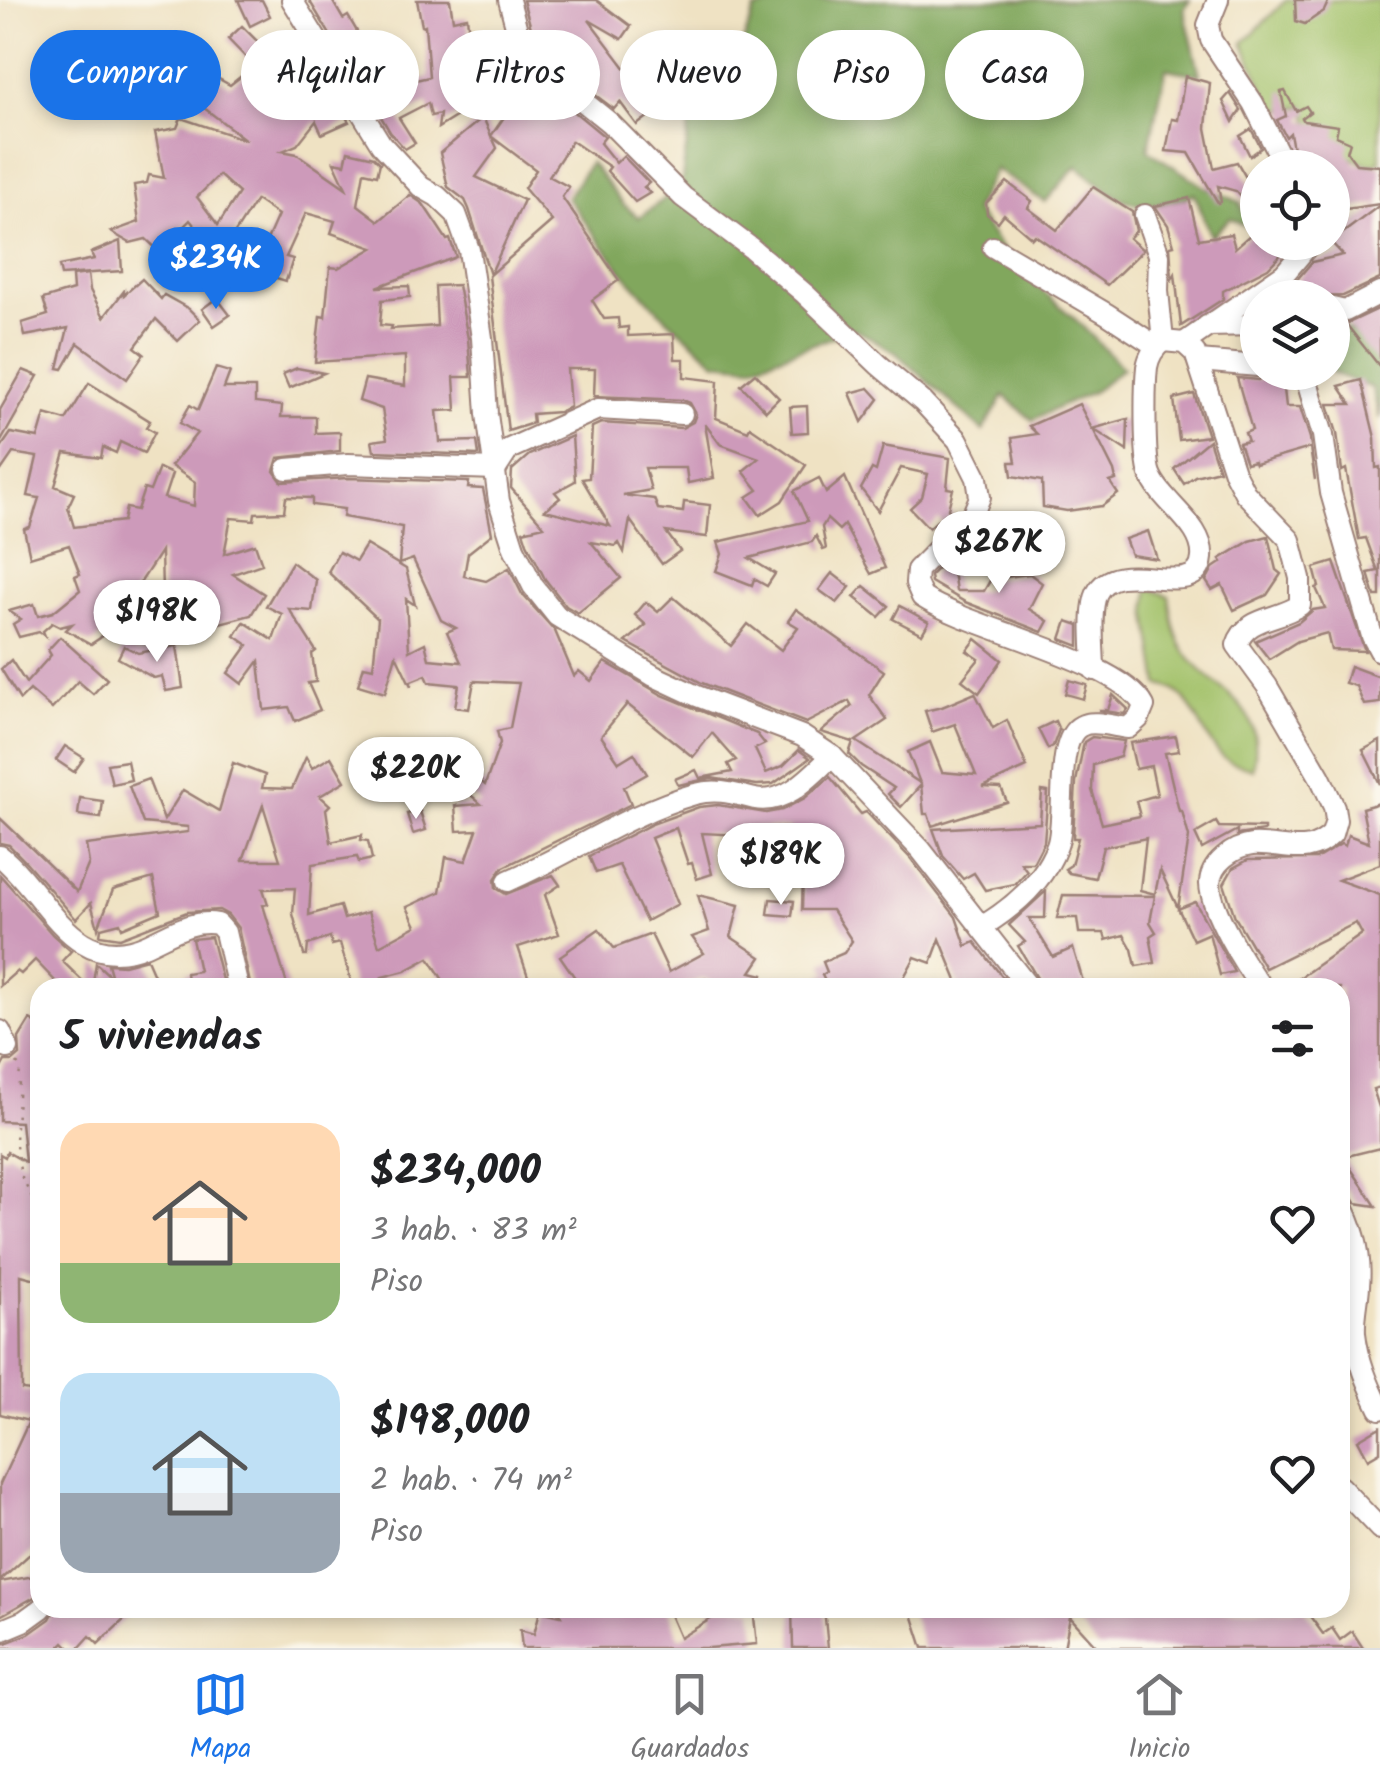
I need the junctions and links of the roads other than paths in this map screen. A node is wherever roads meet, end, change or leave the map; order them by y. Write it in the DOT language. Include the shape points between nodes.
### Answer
graph roads {
  1 [pos="292,0"];
  2 [pos="509,0"];
  3 [pos="1218,0"];
  4 [pos="1277,150"];
  5 [pos="1145,215"];
  6 [pos="994,248"];
  7 [pos="1296,260"];
  8 [pos="1380,293"];
  9 [pos="1350,308"];
  10 [pos="1205,326"];
  11 [pos="1240,326"];
  12 [pos="1168,344"];
  13 [pos="1199,361"];
  14 [pos="1240,364"];
  15 [pos="1310,390"];
  16 [pos="682,414"];
  17 [pos="287,469"];
  18 [pos="496,469"];
  19 [pos="1380,651"];
  20 [pos="1094,670"];
  21 [pos="832,756"];
  22 [pos="0,856"];
  23 [pos="508,881"];
  24 [pos="983,926"];
  25 [pos="236,978"];
  26 [pos="1022,978"];
  27 [pos="1256,978"];
  28 [pos="1350,1226"];
  29 [pos="1380,1409"];
  30 [pos="1350,1498"];
  31 [pos="1380,1529"];
  32 [pos="30,1617"];
  33 [pos="0,1631"];
  1 -- 18 [label="street" via="381,144 456,214 472,268"];
  2 -- 20 [label="street" via="518,34 546,77 610,123 683,197 805,294 958,440 980,497 973,514 916,570 922,597"];
  3 -- 4 [label="street" via="1208,25 1211,40"];
  5 -- 12 [label="street" via="1159,255"];
  6 -- 12 [label="street"];
  7 -- 10 [label="street"];
  8 -- 9 [label="street"];
  10 -- 11 [label="street"];
  10 -- 12 [label="street"];
  12 -- 13 [label="street" via="1191,348"];
  12 -- 20 [label="street" via="1147,366 1150,474 1200,540 1202,560 1181,580 1135,575 1099,588"];
  13 -- 14 [label="street"];
  13 -- 27 [label="street" via="1234,472 1245,494 1290,540 1300,578 1300,604 1253,624 1237,645 1280,706 1336,820 1332,834 1308,850 1255,845 1215,865 1210,883 1216,906"];
  15 -- 19 [label="street" via="1331,493"];
  16 -- 18 [label="street" via="598,409 509,449"];
  17 -- 18 [label="street"];
  18 -- 21 [label="street" via="498,501 514,548 532,586 557,616 654,676 802,736"];
  20 -- 24 [label="street" via="1138,694 1144,706 1139,718 1128,728 1078,726 1071,735 1060,842 1019,899"];
  21 -- 23 [label="street" via="773,800 714,790 694,794"];
  21 -- 24 [label="street"];
  22 -- 25 [label="street" via="60,923 104,952 137,948 188,924 218,924"];
  24 -- 26 [label="street"];
  28 -- 29 [label="street" via="1358,1246 1358,1352"];
  30 -- 31 [label="street"];
  32 -- 33 [label="street"];
}
